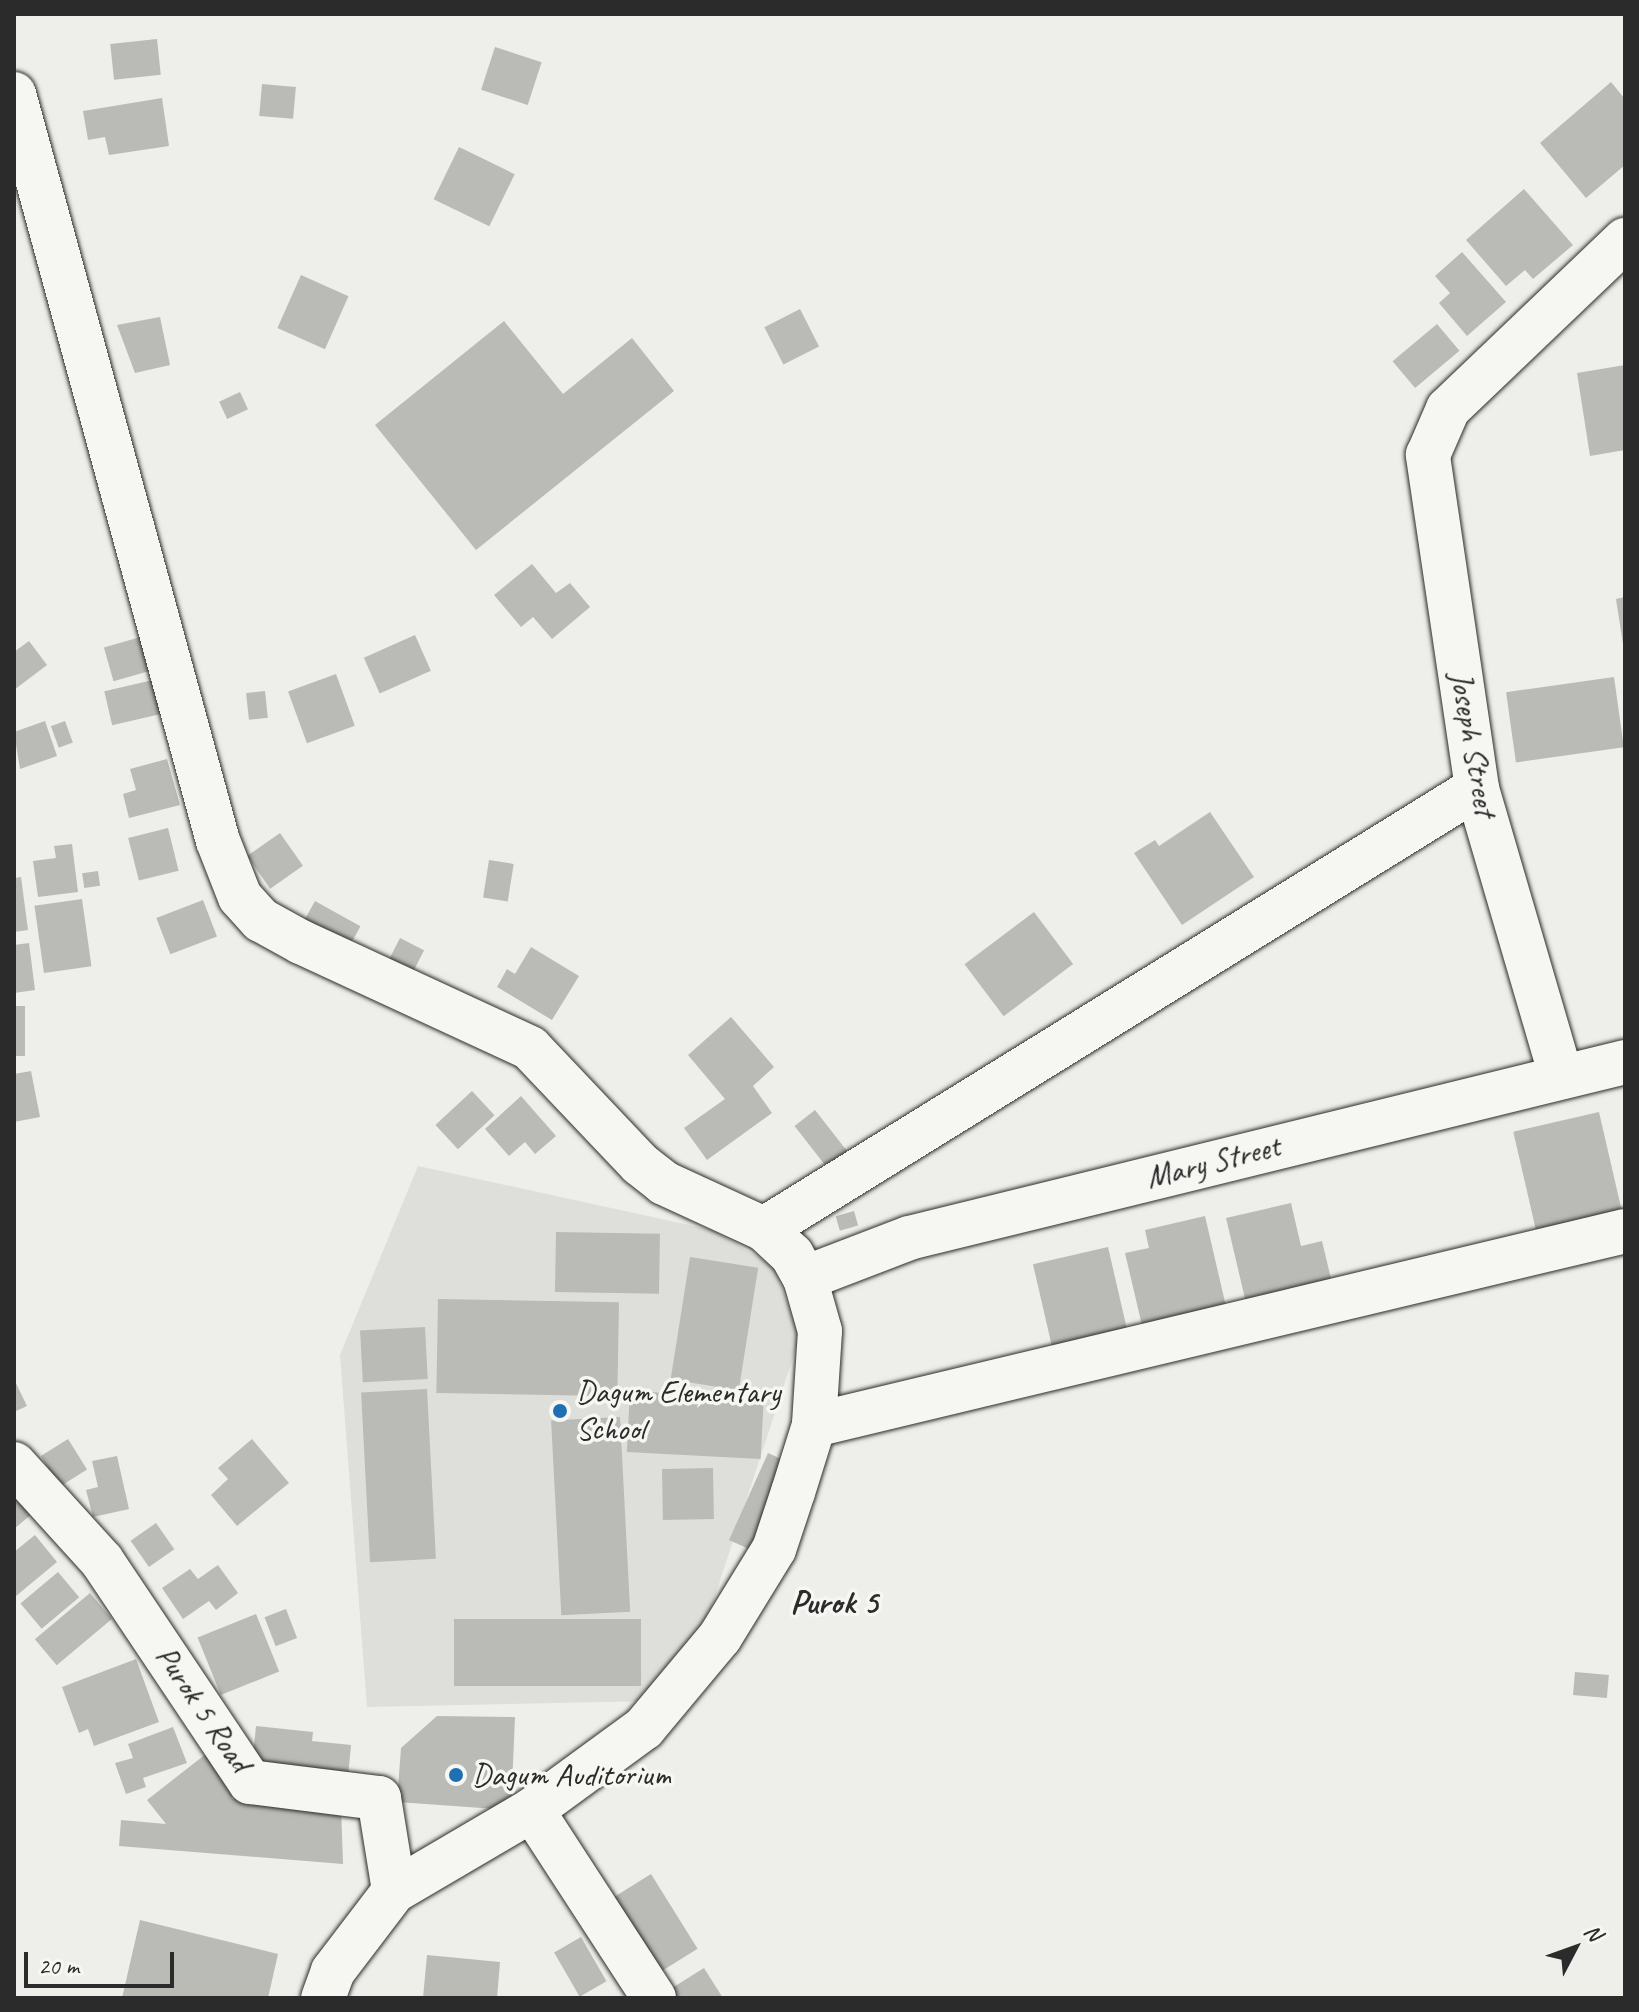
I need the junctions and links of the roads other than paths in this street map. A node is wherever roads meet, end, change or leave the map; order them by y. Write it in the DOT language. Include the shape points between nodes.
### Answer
graph roads {
  1 [pos="14,94"];
  2 [pos="1625,240"];
  3 [pos="1477,788"];
  4 [pos="1625,1062"];
  5 [pos="1561,1076"];
  6 [pos="764,1229"];
  7 [pos="1625,1231"];
  8 [pos="805,1278"];
  9 [pos="814,1425"];
  10 [pos="14,1464"];
  11 [pos="532,1810"];
  12 [pos="394,1891"];
  13 [pos="323,1998"];
  14 [pos="654,1998"];
  1 -- 6 [label="street" via="218,841 240,897 261,920 301,942 530,1048 664,1183"];
  2 -- 3 [label="street, Joseph Street" via="1448,409 1428,455"];
  3 -- 5 [label="street, Joseph Street"];
  3 -- 6 [label="street"];
  4 -- 5 [label="street, Mary Street"];
  5 -- 8 [label="street, Mary Street" via="909,1238"];
  6 -- 8 [label="street"];
  7 -- 9 [label="street"];
  8 -- 9 [label="street" via="820,1331"];
  9 -- 11 [label="street" via="774,1549 720,1637 644,1728"];
  10 -- 12 [label="street, Purok 5 Road" via="21,1479 102,1561 250,1782 379,1798"];
  11 -- 12 [label="street"];
  11 -- 14 [label="street"];
  12 -- 13 [label="street" via="333,1971"];
}
